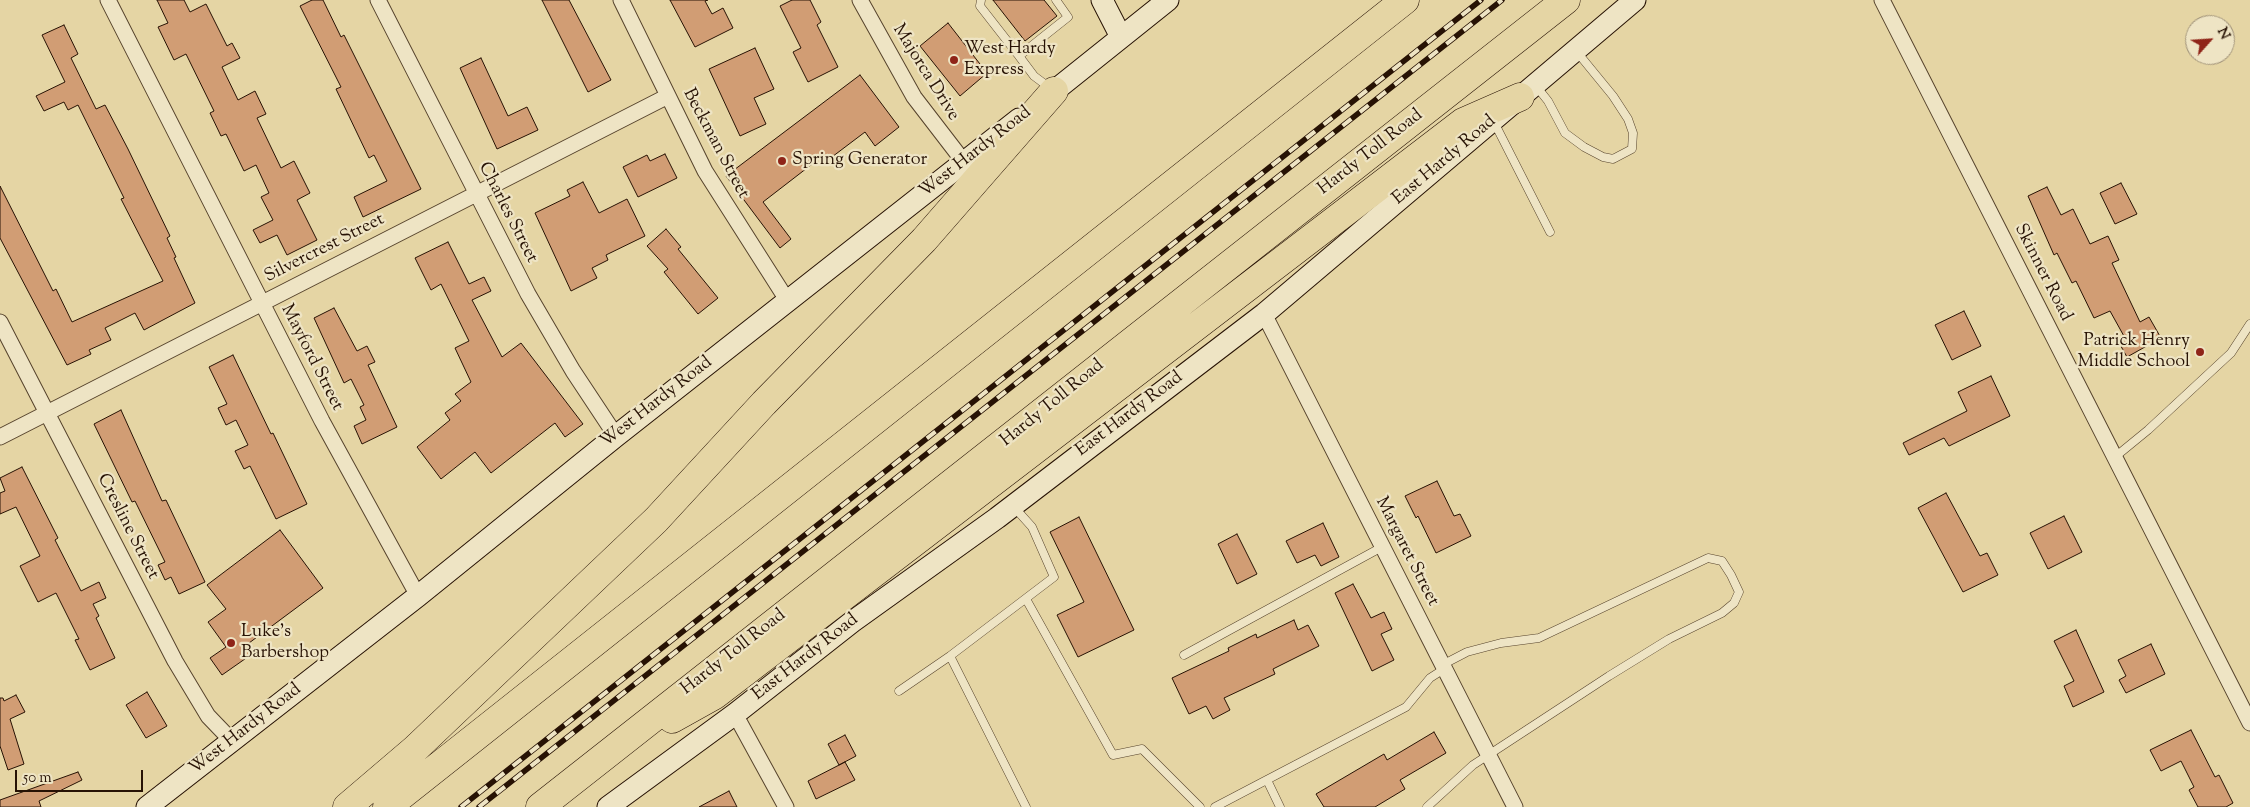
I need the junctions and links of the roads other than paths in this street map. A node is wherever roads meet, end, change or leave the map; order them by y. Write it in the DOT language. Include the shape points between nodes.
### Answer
graph roads {
  1 [pos="108,0"];
  2 [pos="378,0"];
  3 [pos="621,0"];
  4 [pos="860,0"];
  5 [pos="980,0"];
  6 [pos="1056,0"];
  7 [pos="1102,0"];
  8 [pos="1168,0"];
  9 [pos="1405,0"];
  10 [pos="1566,0"];
  11 [pos="1634,0"];
  12 [pos="1882,0"];
  13 [pos="1121,36"];
  14 [pos="1575,50"];
  15 [pos="1019,56"];
  16 [pos="1054,91"];
  17 [pos="1528,91"];
  18 [pos="668,96"];
  19 [pos="1494,120"];
  20 [pos="964,162"];
  21 [pos="475,194"];
  22 [pos="1550,232"];
  23 [pos="787,300"];
  24 [pos="262,302"];
  25 [pos="1264,314"];
  26 [pos="0,322"];
  27 [pos="2250,324"];
  28 [pos="47,413"];
  29 [pos="616,436"];
  30 [pos="0,437"];
  31 [pos="2115,457"];
  32 [pos="1012,505"];
  33 [pos="1382,547"];
  34 [pos="418,596"];
  35 [pos="1026,599"];
  36 [pos="1184,655"];
  37 [pos="950,656"];
  38 [pos="1443,667"];
  39 [pos="899,691"];
  40 [pos="735,714"];
  41 [pos="2250,723"];
  42 [pos="232,741"];
  43 [pos="1489,757"];
  44 [pos="598,760"];
  45 [pos="1267,780"];
  46 [pos="147,807"];
  47 [pos="347,807"];
  48 [pos="387,807"];
  49 [pos="540,807"];
  50 [pos="608,807"];
  51 [pos="786,807"];
  52 [pos="1026,807"];
  53 [pos="1200,807"];
  54 [pos="1214,807"];
  55 [pos="1280,807"];
  56 [pos="1427,807"];
  57 [pos="1515,807"];
  1 -- 24 [label="street, Mayford Street"];
  2 -- 21 [label="street, Charles Street"];
  3 -- 18 [label="street, Beckman Street"];
  4 -- 20 [label="street, Majorca Drive" via="914,97"];
  5 -- 15 [label="lane" via="980,6"];
  6 -- 15 [label="lane" via="1068,16"];
  7 -- 13 [label="main road"];
  8 -- 13 [label="main road, West Hardy Road"];
  9 -- 48 [label="highway"];
  10 -- 44 [label="highway, Hardy Toll Road"];
  11 -- 14 [label="main road, East Hardy Road"];
  12 -- 31 [label="street, Skinner Road"];
  13 -- 16 [label="main road, West Hardy Road"];
  14 -- 17 [label="main road, East Hardy Road"];
  14 -- 17 [label="lane" via="1628,119 1633,133 1632,149 1613,159 1584,147 1565,133 1548,101"];
  15 -- 16 [label="lane" via="1034,76"];
  16 -- 20 [label="main road, West Hardy Road"];
  16 -- 47 [label="highway" via="924,240 656,520 415,750"];
  17 -- 19 [label="main road, East Hardy Road"];
  17 -- 44 [label="highway" via="1463,122 715,695"];
  18 -- 21 [label="street, Silvercrest Street"];
  18 -- 23 [label="street, Beckman Street" via="725,206"];
  19 -- 22 [label="lane"];
  19 -- 25 [label="main road, East Hardy Road"];
  20 -- 23 [label="main road, West Hardy Road"];
  21 -- 24 [label="street, Silvercrest Street"];
  21 -- 29 [label="street, Charles Street" via="547,329"];
  23 -- 29 [label="main road, West Hardy Road"];
  24 -- 28 [label="street, Silvercrest Street"];
  24 -- 34 [label="street, Mayford Street" via="336,447"];
  25 -- 32 [label="main road, East Hardy Road"];
  25 -- 33 [label="street, Margaret Street"];
  26 -- 28 [label="street, Cresline Street"];
  27 -- 31 [label="lane" via="2230,353"];
  28 -- 30 [label="street, Silvercrest Street"];
  28 -- 42 [label="street, Cresline Street" via="175,661 208,716"];
  29 -- 34 [label="main road, West Hardy Road"];
  31 -- 41 [label="street, Skinner Road"];
  32 -- 35 [label="lane" via="1032,527 1054,577"];
  32 -- 40 [label="main road, East Hardy Road" via="852,622"];
  33 -- 36 [label="lane"];
  33 -- 38 [label="street, Margaret Street"];
  34 -- 42 [label="main road, West Hardy Road"];
  35 -- 37 [label="lane"];
  35 -- 53 [label="lane" via="1113,755 1142,749"];
  37 -- 39 [label="lane"];
  37 -- 52 [label="lane"];
  38 -- 43 [label="street, Margaret Street"];
  38 -- 43 [label="lane" via="1475,650 1539,638 1708,558 1722,561 1731,575 1739,592 1734,603 1722,613 1617,671"];
  38 -- 45 [label="lane" via="1406,707"];
  40 -- 50 [label="main road, East Hardy Road"];
  40 -- 51 [label="street"];
  42 -- 46 [label="main road, West Hardy Road"];
  43 -- 56 [label="lane"];
  43 -- 57 [label="street, Margaret Street"];
  44 -- 49 [label="highway, Hardy Toll Road"];
  45 -- 54 [label="lane"];
  45 -- 55 [label="lane"];
}
